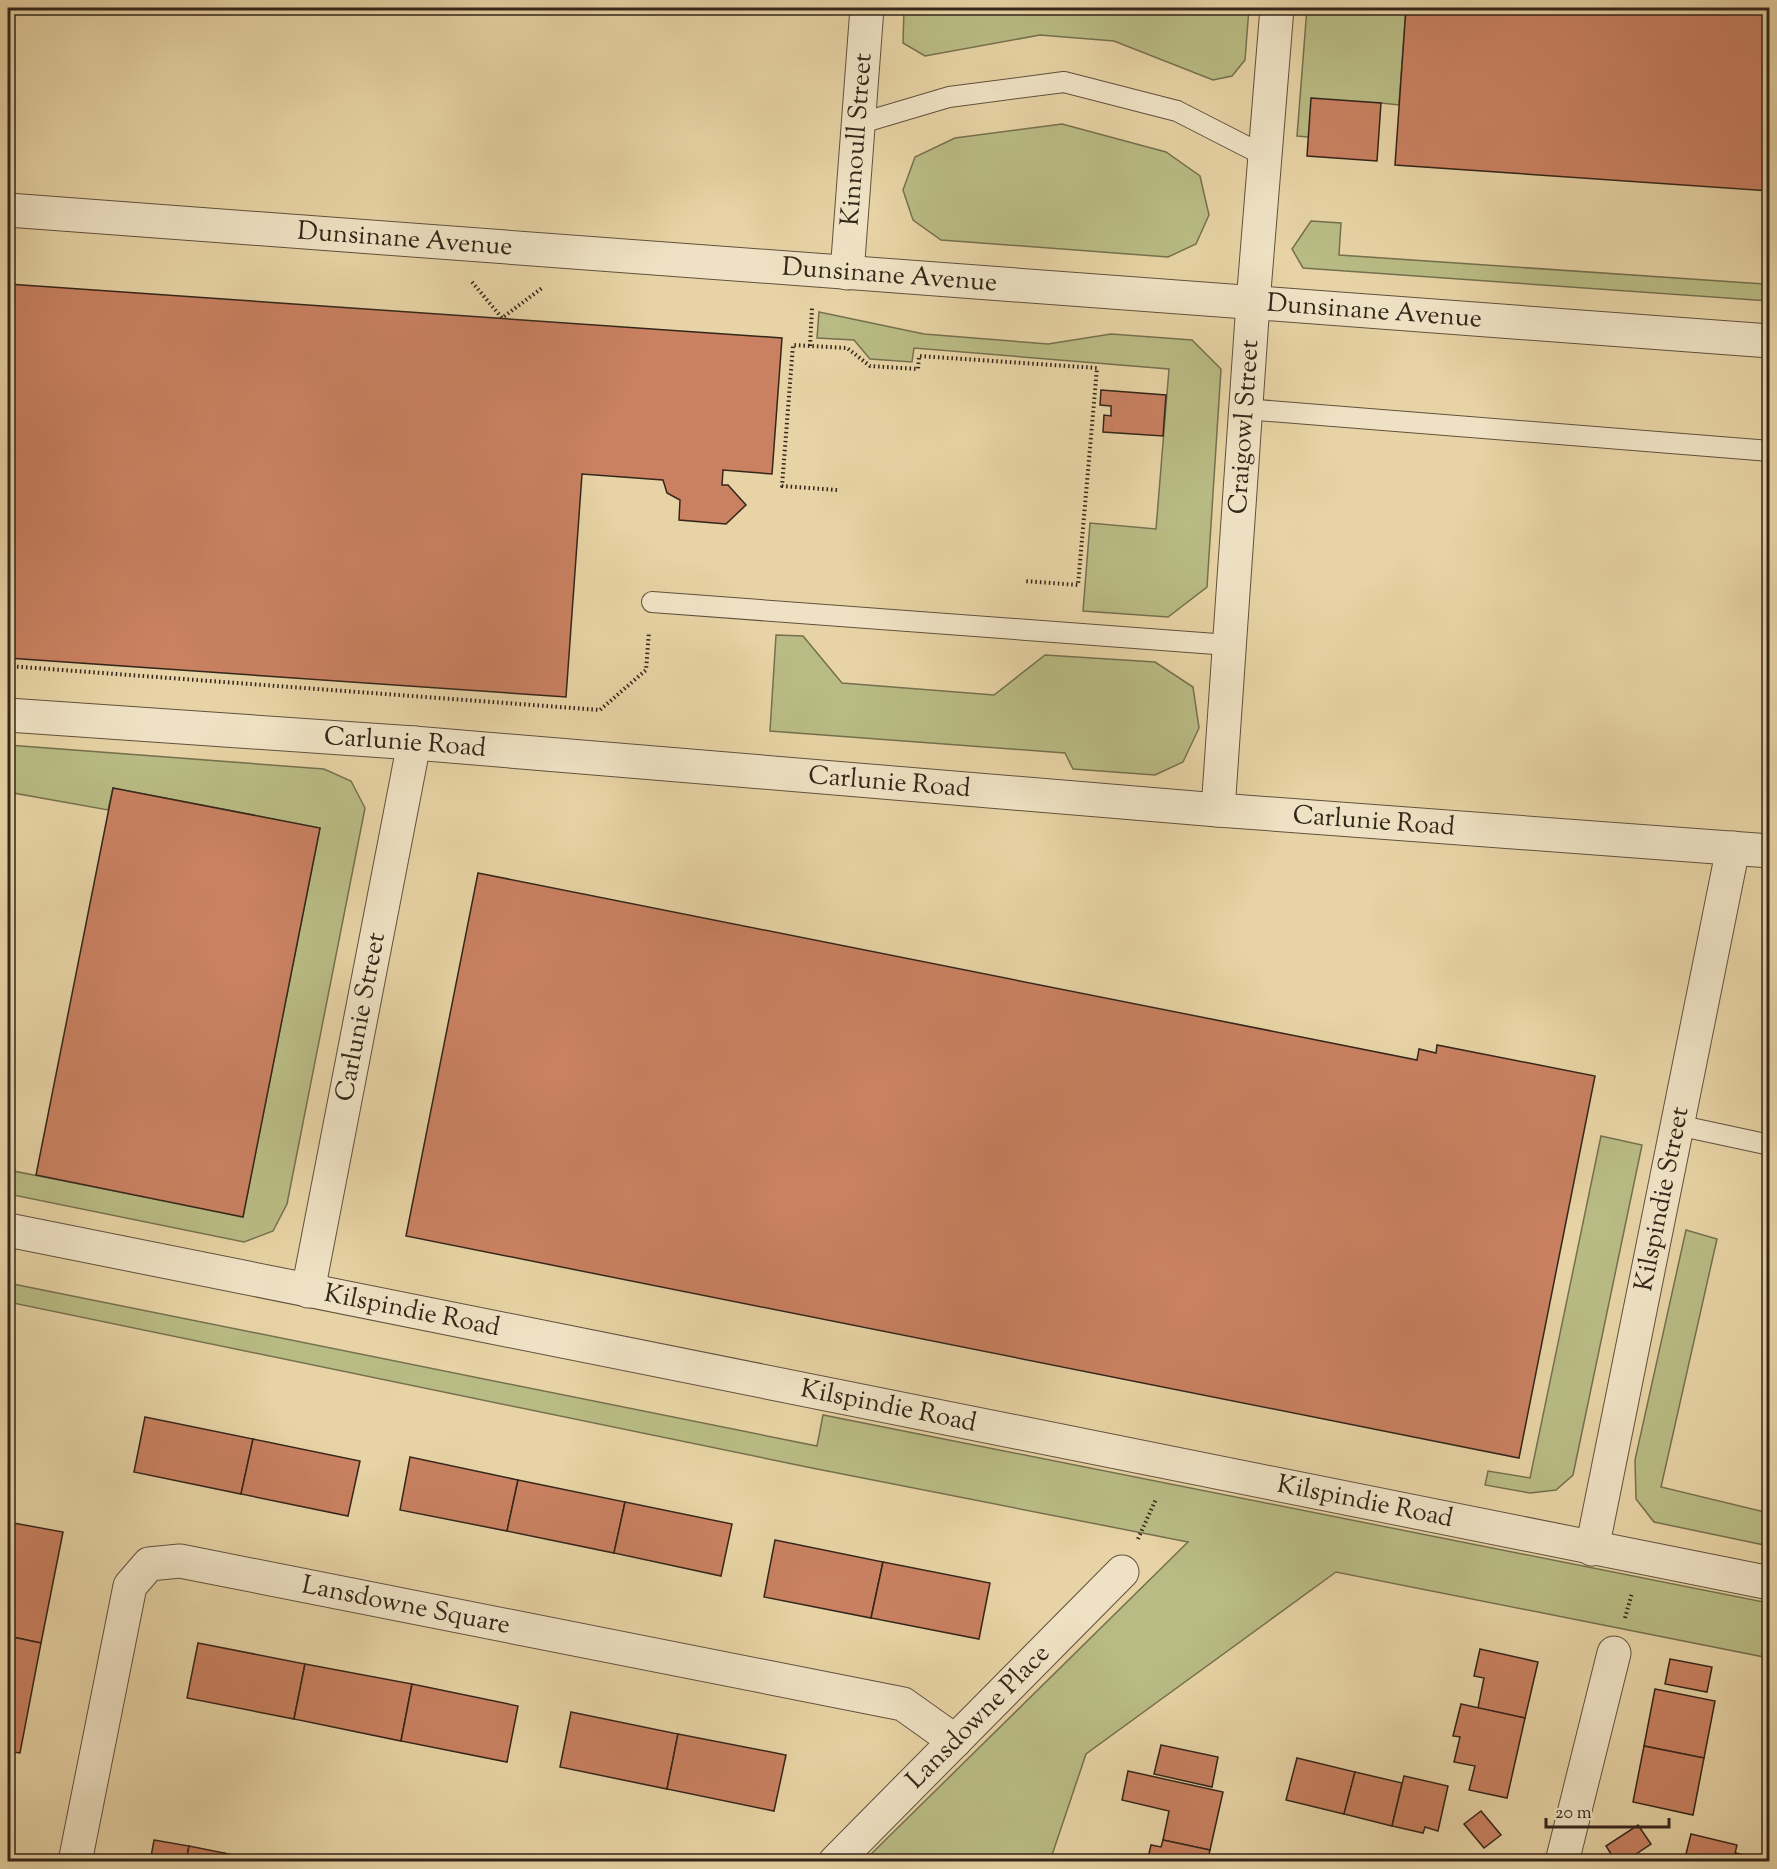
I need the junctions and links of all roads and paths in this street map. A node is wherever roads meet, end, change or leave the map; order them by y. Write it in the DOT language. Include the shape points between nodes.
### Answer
graph roads {
  1 [pos="867,8"];
  2 [pos="1277,8"];
  3 [pos="858,124"];
  4 [pos="1265,156"];
  5 [pos="8,210"];
  6 [pos="847,273"];
  7 [pos="1253,303"];
  8 [pos="1770,342"];
  9 [pos="1245,409"];
  10 [pos="1770,451"];
  11 [pos="837,490"];
  12 [pos="1024,581"];
  13 [pos="652,602"];
  14 [pos="1229,645"];
  15 [pos="8,666"];
  16 [pos="8,715"];
  17 [pos="414,743"];
  18 [pos="1218,810"];
  19 [pos="1733,848"];
  20 [pos="1770,851"];
  21 [pos="1677,1125"];
  22 [pos="1770,1145"];
  23 [pos="8,1230"];
  24 [pos="308,1291"];
  25 [pos="1173,1464"];
  26 [pos="1592,1549"];
  27 [pos="1643,1558"];
  28 [pos="1122,1572"];
  29 [pos="1770,1584"];
  30 [pos="1614,1653"];
  31 [pos="955,1741"];
  32 [pos="75,1862"];
  33 [pos="835,1862"];
  34 [pos="1562,1862"];
  1 -- 3 [label="street, Kinnoull Street"];
  2 -- 4 [label="street, Craigowl Street"];
  3 -- 4 [label="lane" via="949,97 1064,82 1177,111"];
  3 -- 6 [label="street, Kinnoull Street"];
  4 -- 7 [label="street, Craigowl Street"];
  5 -- 6 [label="street, Dunsinane Avenue"];
  6 -- 7 [label="street, Dunsinane Avenue"];
  7 -- 8 [label="street, Dunsinane Avenue"];
  7 -- 9 [label="street, Craigowl Street"];
  9 -- 10 [label="lane"];
  9 -- 14 [label="street, Craigowl Street"];
  11 -- 12 [label="path" via="782,486 793,345 848,348 870,366 918,369 919,356 1096,368 1078,585"];
  13 -- 14 [label="lane"];
  13 -- 15 [label="path" via="646,670 600,710"];
  14 -- 18 [label="street, Craigowl Street"];
  16 -- 17 [label="street, Carlunie Road"];
  17 -- 18 [label="street, Carlunie Road"];
  17 -- 24 [label="street, Carlunie Street"];
  18 -- 19 [label="street, Carlunie Road"];
  19 -- 20 [label="street, Carlunie Road"];
  19 -- 21 [label="street, Kilspindie Street"];
  21 -- 22 [label="lane"];
  21 -- 26 [label="street, Kilspindie Street"];
  23 -- 24 [label="street, Kilspindie Road"];
  24 -- 25 [label="street, Kilspindie Road"];
  25 -- 26 [label="street, Kilspindie Road"];
  25 -- 28 [label="path"];
  26 -- 27 [label="street, Kilspindie Road"];
  27 -- 29 [label="street, Kilspindie Road"];
  27 -- 30 [label="path"];
  28 -- 31 [label="street, Lansdowne Place"];
  30 -- 34 [label="street"];
  31 -- 32 [label="street, Lansdowne Square" via="903,1704 180,1561 149,1564 130,1586"];
  31 -- 33 [label="street, Lansdowne Place"];
}
